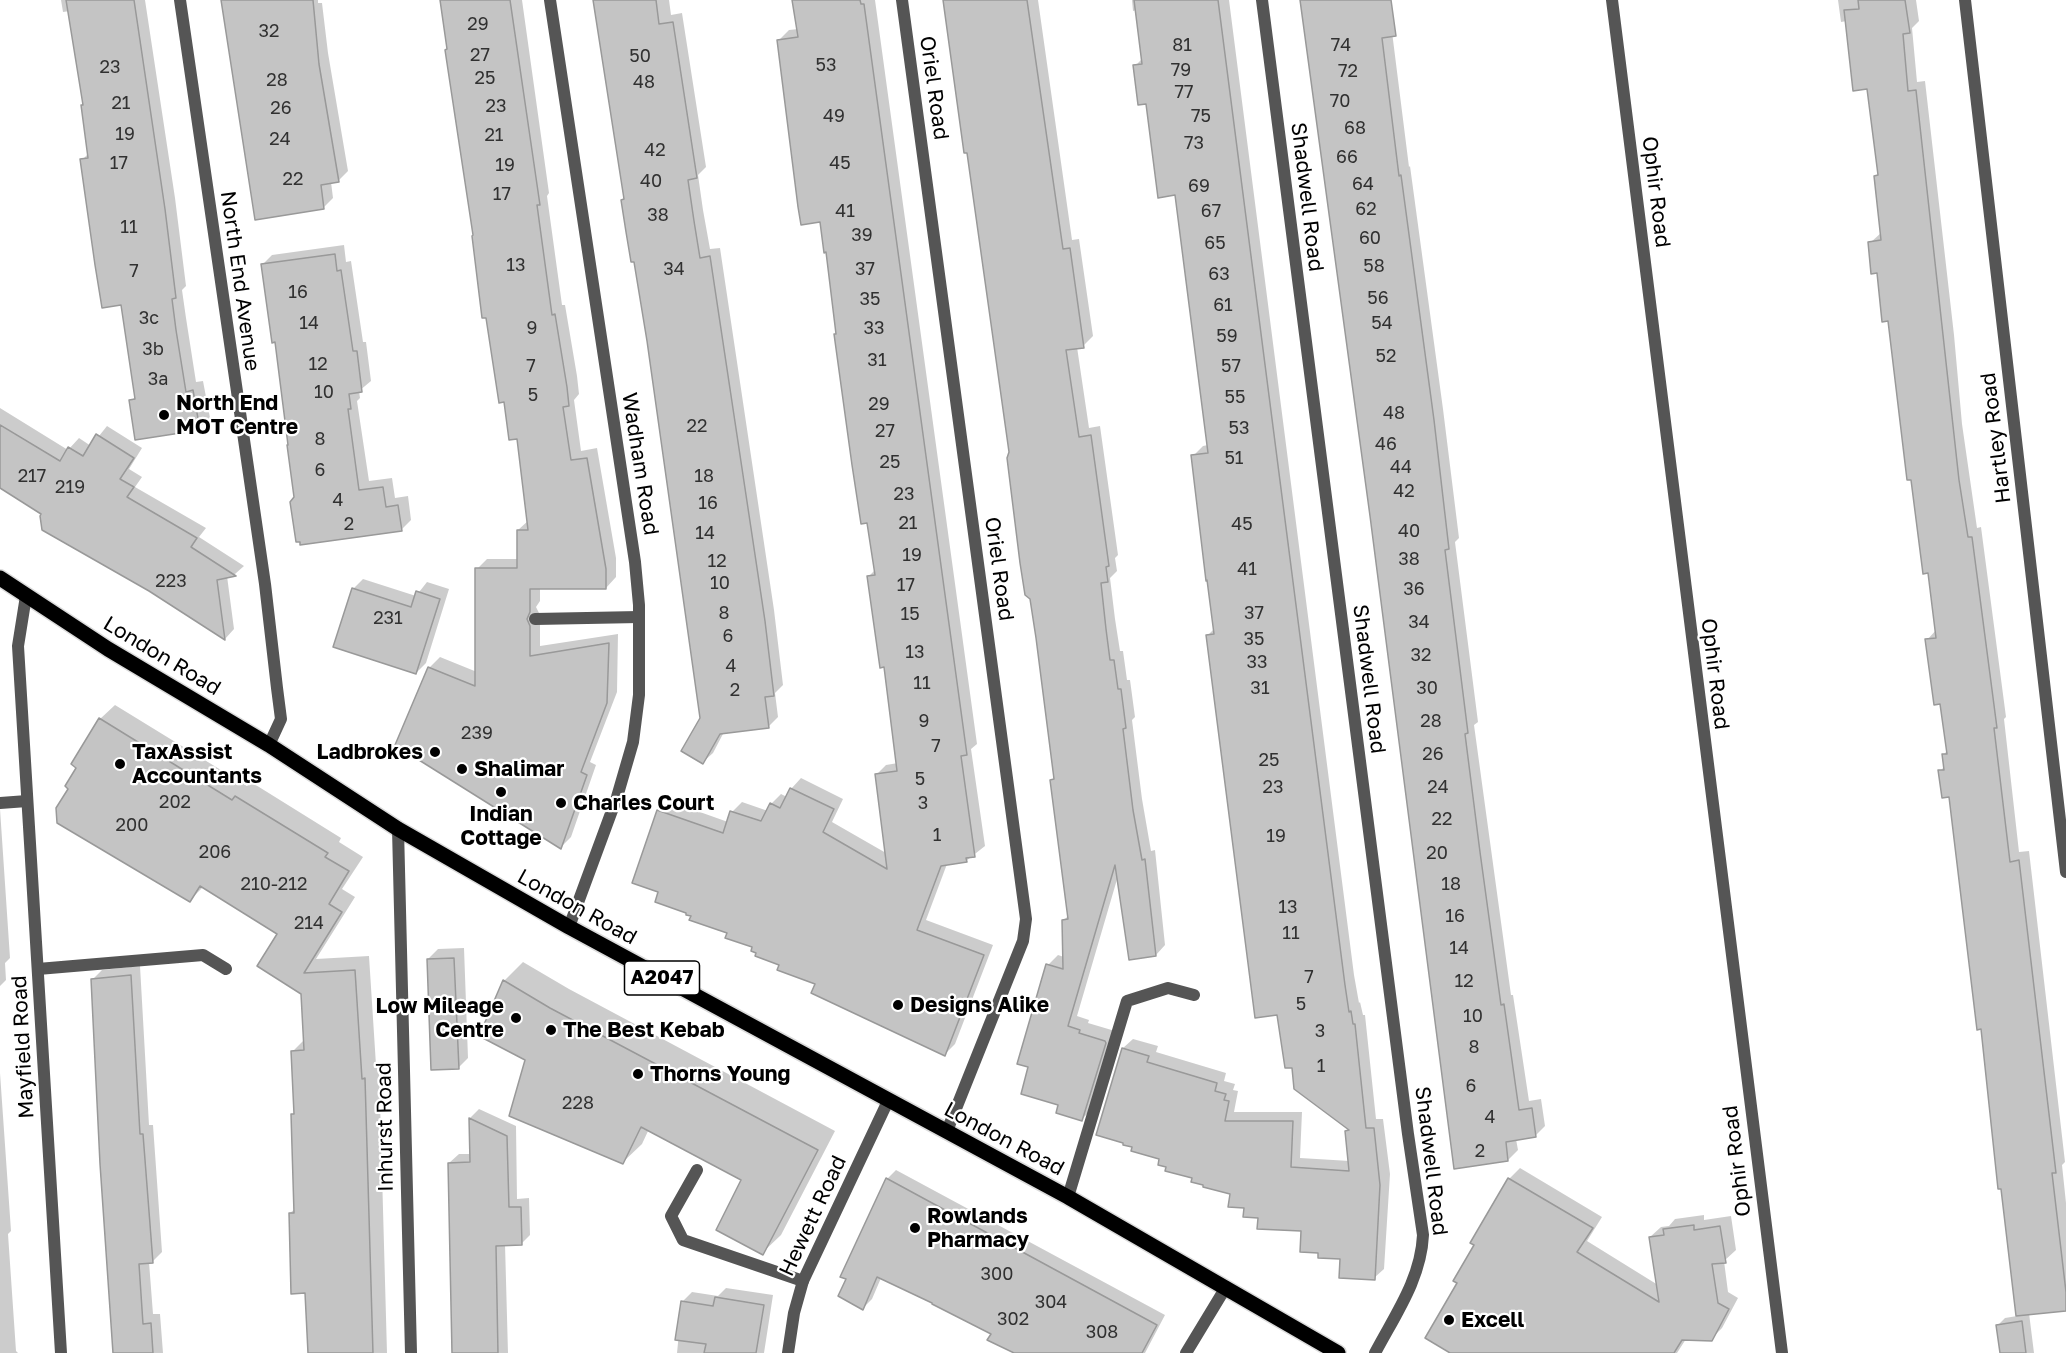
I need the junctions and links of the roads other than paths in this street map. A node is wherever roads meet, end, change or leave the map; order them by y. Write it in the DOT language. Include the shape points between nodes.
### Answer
graph roads {
  1 [pos="180,0"];
  2 [pos="550,0"];
  3 [pos="903,0"];
  4 [pos="1262,0"];
  5 [pos="1612,0"];
  6 [pos="1965,0"];
  7 [pos="0,578"];
  8 [pos="26,596"];
  9 [pos="639,617"];
  10 [pos="535,619"];
  11 [pos="269,745"];
  12 [pos="27,801"];
  13 [pos="0,803"];
  14 [pos="398,829"];
  15 [pos="2066,872"];
  16 [pos="569,927"];
  17 [pos="38,969"];
  18 [pos="226,969"];
  19 [pos="1194,995"];
  20 [pos="888,1101"];
  21 [pos="947,1131"];
  22 [pos="697,1170"];
  23 [pos="1068,1197"];
  24 [pos="803,1281"];
  25 [pos="1226,1287"];
  26 [pos="61,1353"];
  27 [pos="411,1353"];
  28 [pos="788,1353"];
  29 [pos="1186,1353"];
  30 [pos="1338,1353"];
  31 [pos="1375,1353"];
  32 [pos="1782,1353"];
  1 -- 11 [label="street, North End Avenue" via="265,584 280,719"];
  2 -- 9 [label="street, Wadham Road" via="635,562"];
  3 -- 21 [label="street, Oriel Road" via="1026,919 1023,941"];
  4 -- 31 [label="street, Shadwell Road" via="1423,1235 1412,1285"];
  5 -- 32 [label="street, Ophir Road"];
  6 -- 15 [label="street, Hartley Road"];
  7 -- 8 [label="main road, London Road / A2047"];
  8 -- 11 [label="main road, London Road / A2047" via="108,650"];
  8 -- 12 [label="street, Mayfield Road" via="18,646"];
  9 -- 10 [label="street"];
  9 -- 16 [label="street, Wadham Road" via="639,695 633,742"];
  11 -- 14 [label="main road, London Road / A2047"];
  12 -- 13 [label="street"];
  12 -- 17 [label="street, Mayfield Road"];
  14 -- 16 [label="main road, London Road / A2047"];
  14 -- 27 [label="street, Inhurst Road"];
  16 -- 20 [label="main road, London Road / A2047"];
  17 -- 18 [label="street" via="204,955"];
  17 -- 26 [label="street, Mayfield Road"];
  19 -- 23 [label="street" via="1168,988 1127,1001"];
  20 -- 21 [label="main road, London Road / A2047"];
  20 -- 24 [label="street, Hewett Road"];
  21 -- 23 [label="main road, London Road / A2047"];
  22 -- 24 [label="street" via="671,1216 683,1240"];
  23 -- 25 [label="main road, London Road / A2047"];
  24 -- 28 [label="street, Hewett Road"];
  25 -- 29 [label="street"];
  25 -- 30 [label="main road, London Road / A2047"];
}
